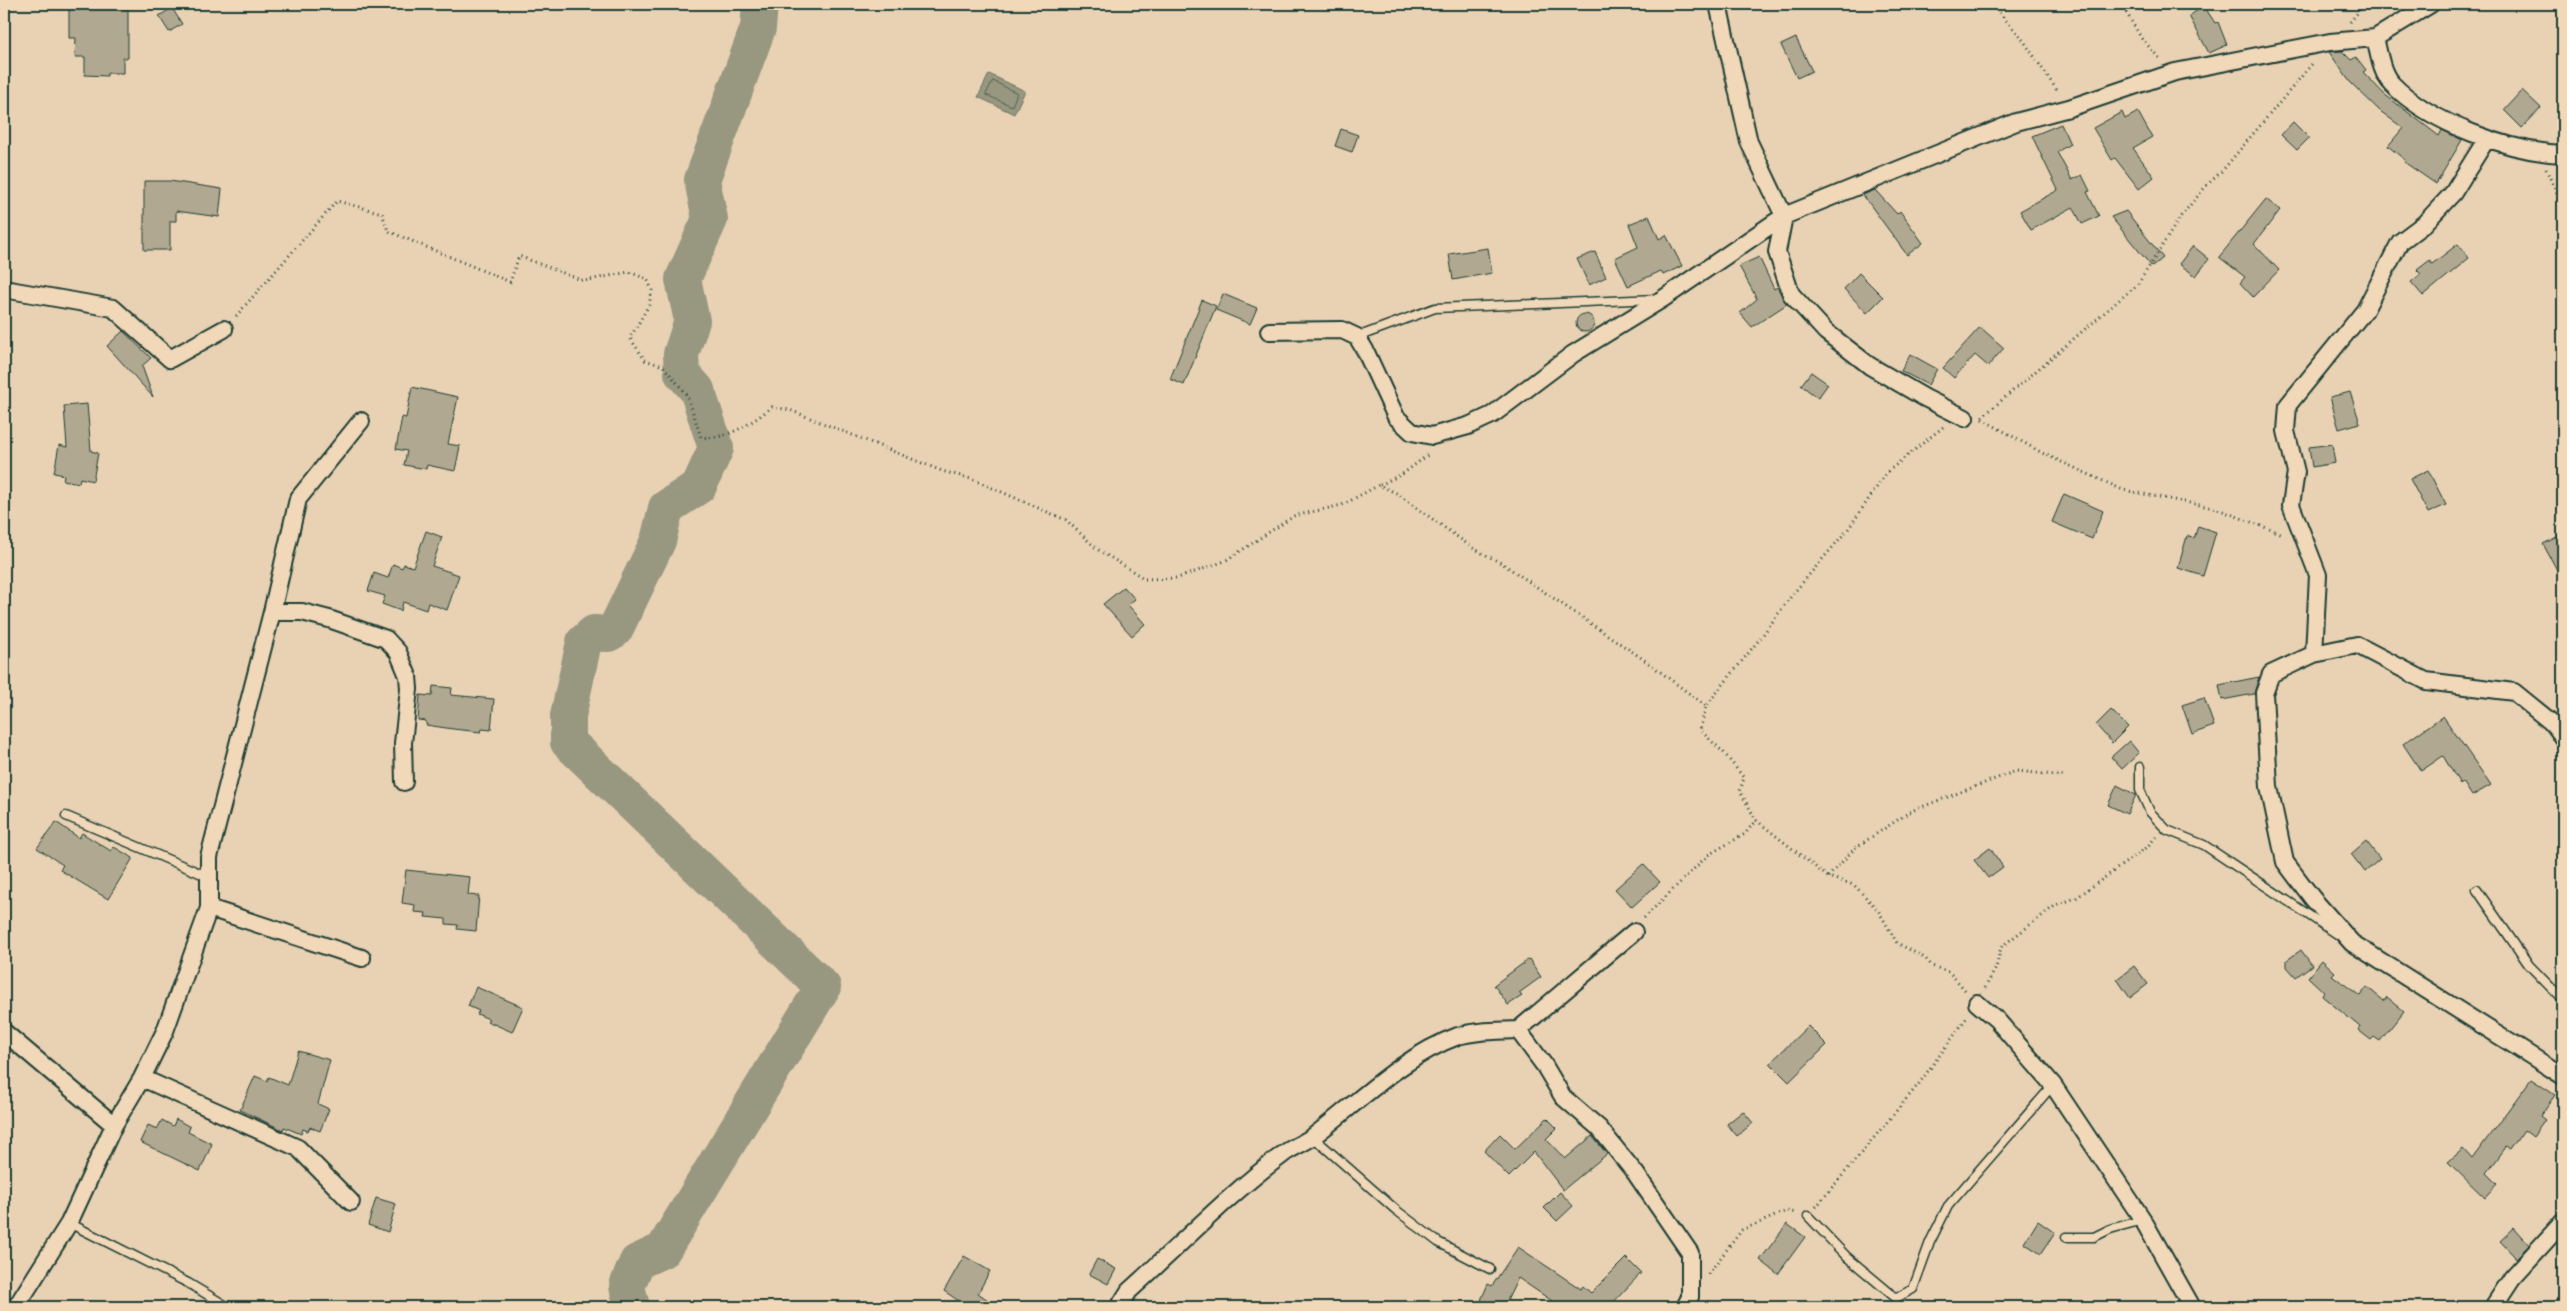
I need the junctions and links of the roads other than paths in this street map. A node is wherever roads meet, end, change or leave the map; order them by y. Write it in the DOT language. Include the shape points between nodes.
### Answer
graph roads {
  1 [pos="1718,4"];
  2 [pos="2431,4"];
  3 [pos="2376,38"];
  4 [pos="2486,140"];
  5 [pos="2563,154"];
  6 [pos="1784,216"];
  7 [pos="4,289"];
  8 [pos="1664,298"];
  9 [pos="224,329"];
  10 [pos="1269,331"];
  11 [pos="1357,337"];
  12 [pos="1973,418"];
  13 [pos="362,421"];
  14 [pos="272,612"];
  15 [pos="2314,654"];
  16 [pos="2563,738"];
  17 [pos="2140,767"];
  18 [pos="404,782"];
  19 [pos="66,816"];
  20 [pos="208,877"];
  21 [pos="2477,890"];
  22 [pos="209,908"];
  23 [pos="1634,932"];
  24 [pos="2352,943"];
  25 [pos="362,958"];
  26 [pos="2563,1000"];
  27 [pos="1977,1003"];
  28 [pos="1518,1030"];
  29 [pos="4,1032"];
  30 [pos="2563,1076"];
  31 [pos="142,1078"];
  32 [pos="2053,1085"];
  33 [pos="114,1125"];
  34 [pos="1313,1137"];
  35 [pos="351,1202"];
  36 [pos="1808,1216"];
  37 [pos="2143,1220"];
  38 [pos="2563,1222"];
  39 [pos="69,1223"];
  40 [pos="2066,1237"];
  41 [pos="1490,1269"];
  42 [pos="1688,1302"];
  43 [pos="16,1307"];
  44 [pos="228,1307"];
  45 [pos="1119,1307"];
  46 [pos="2192,1307"];
  47 [pos="2493,1307"];
  1 -- 6 [label="street" via="1749,142"];
  2 -- 3 [label="street"];
  3 -- 4 [label="street" via="2384,70 2392,84 2417,104"];
  3 -- 6 [label="street" via="2330,42 2175,72 2069,108 2016,122"];
  4 -- 5 [label="street" via="2541,153"];
  4 -- 15 [label="street" via="2453,193 2424,224 2400,242 2365,310 2288,405 2286,431 2296,472 2291,505 2318,575"];
  6 -- 8 [label="street"];
  6 -- 12 [label="street" via="1777,252 1791,294 1826,332 1870,366 1925,398"];
  7 -- 9 [label="street" via="113,308 170,359"];
  8 -- 11 [label="lane" via="1435,308"];
  8 -- 11 [label="street" via="1572,354 1492,415 1432,436 1412,432 1396,418"];
  10 -- 11 [label="street" via="1342,330"];
  13 -- 14 [label="street" via="298,499"];
  14 -- 18 [label="street" via="302,612 329,619 386,639 398,652 408,676 409,689 403,743"];
  14 -- 20 [label="street" via="209,857"];
  15 -- 16 [label="street" via="2357,645 2426,681 2514,692 2552,722"];
  15 -- 24 [label="street" via="2271,674 2264,693 2269,787 2285,862"];
  17 -- 24 [label="lane" via="2140,790 2150,812 2167,830 2204,845 2270,887 2296,909"];
  19 -- 20 [label="lane"];
  20 -- 22 [label="street"];
  21 -- 26 [label="lane" via="2529,965"];
  22 -- 25 [label="street"];
  22 -- 31 [label="street" via="166,1031"];
  23 -- 28 [label="street"];
  24 -- 30 [label="street"];
  27 -- 32 [label="street" via="1997,1020"];
  28 -- 34 [label="street" via="1476,1031 1436,1046 1369,1091"];
  28 -- 42 [label="street" via="1563,1098 1605,1136 1636,1174 1690,1252"];
  29 -- 33 [label="street"];
  31 -- 33 [label="street"];
  31 -- 35 [label="street" via="298,1148"];
  32 -- 36 [label="lane" via="1948,1206 1930,1242 1913,1289 1896,1298 1847,1257"];
  32 -- 37 [label="street"];
  33 -- 39 [label="street"];
  34 -- 41 [label="lane" via="1396,1210 1438,1242"];
  34 -- 45 [label="street" via="1283,1154 1250,1181 1129,1291"];
  37 -- 40 [label="lane" via="2094,1237"];
  37 -- 46 [label="street"];
  38 -- 47 [label="street" via="2512,1278"];
  39 -- 43 [label="street"];
  39 -- 44 [label="lane" via="188,1283"];
}
